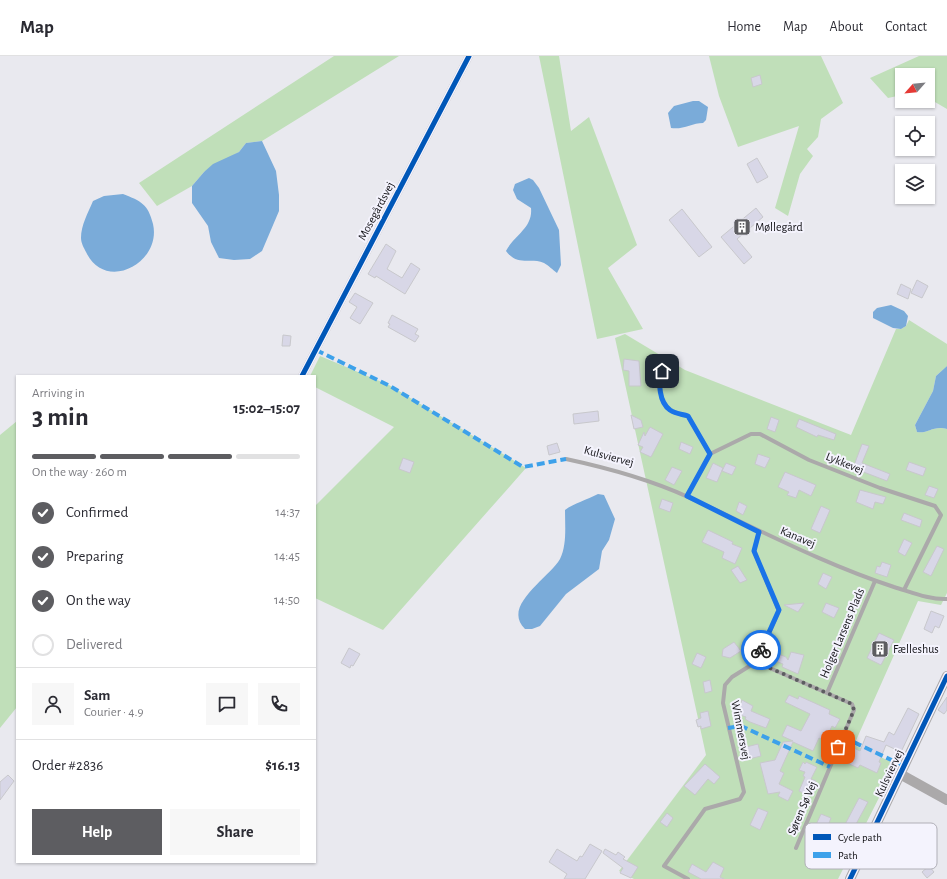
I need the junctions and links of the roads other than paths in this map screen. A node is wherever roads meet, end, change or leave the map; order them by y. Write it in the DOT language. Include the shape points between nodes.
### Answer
graph roads {
  1 [pos="469,56"];
  2 [pos="662,371"];
  3 [pos="303,375"];
  4 [pos="710,454"];
  5 [pos="566,459"];
  6 [pos="645,480"];
  7 [pos="687,496"];
  8 [pos="759,532"];
  9 [pos="875,580"];
  10 [pos="904,590"];
  11 [pos="947,599"];
  12 [pos="756,662"];
  13 [pos="947,676"];
  14 [pos="827,693"];
  15 [pos="900,774"];
  16 [pos="947,800"];
  17 [pos="807,823"];
  18 [pos="877,823"];
  19 [pos="805,827"];
  20 [pos="796,848"];
  21 [pos="855,869"];
  22 [pos="688,879"];
  23 [pos="850,879"];
  1 -- 3 [label="street, Mosegårdsvej"];
  2 -- 4 [label="lane" via="658,381 668,409 688,416"];
  4 -- 7 [label="lane"];
  4 -- 10 [label="lane, Lykkevej" via="751,434 760,434 809,460 935,506 941,515"];
  5 -- 6 [label="lane, Kulsviervej" via="607,467"];
  6 -- 7 [label="lane, Kanavej"];
  7 -- 8 [label="lane, Kanavej"];
  8 -- 9 [label="lane, Kanavej"];
  8 -- 12 [label="lane" via="754,551 779,610"];
  9 -- 10 [label="lane, Kanavej"];
  9 -- 14 [label="lane, Holger Larsens Plads"];
  10 -- 11 [label="lane, Kanavej" via="938,600"];
  12 -- 14 [label="lane, Søren Sø Vej"];
  12 -- 22 [label="lane, Wimmersvej" via="732,677 725,685 723,703 744,792 740,799 705,809 664,866"];
  13 -- 15 [label="street, Kulsviervej"];
  14 -- 17 [label="lane, Søren Sø Vej" via="852,704 854,710"];
  15 -- 16 [label="street, Kulsviervej"];
  15 -- 18 [label="street, Kulsviervej"];
  19 -- 20 [label="lane, Søren Sø Vej"];
  21 -- 23 [label="street, Kulsviervej"];
}
